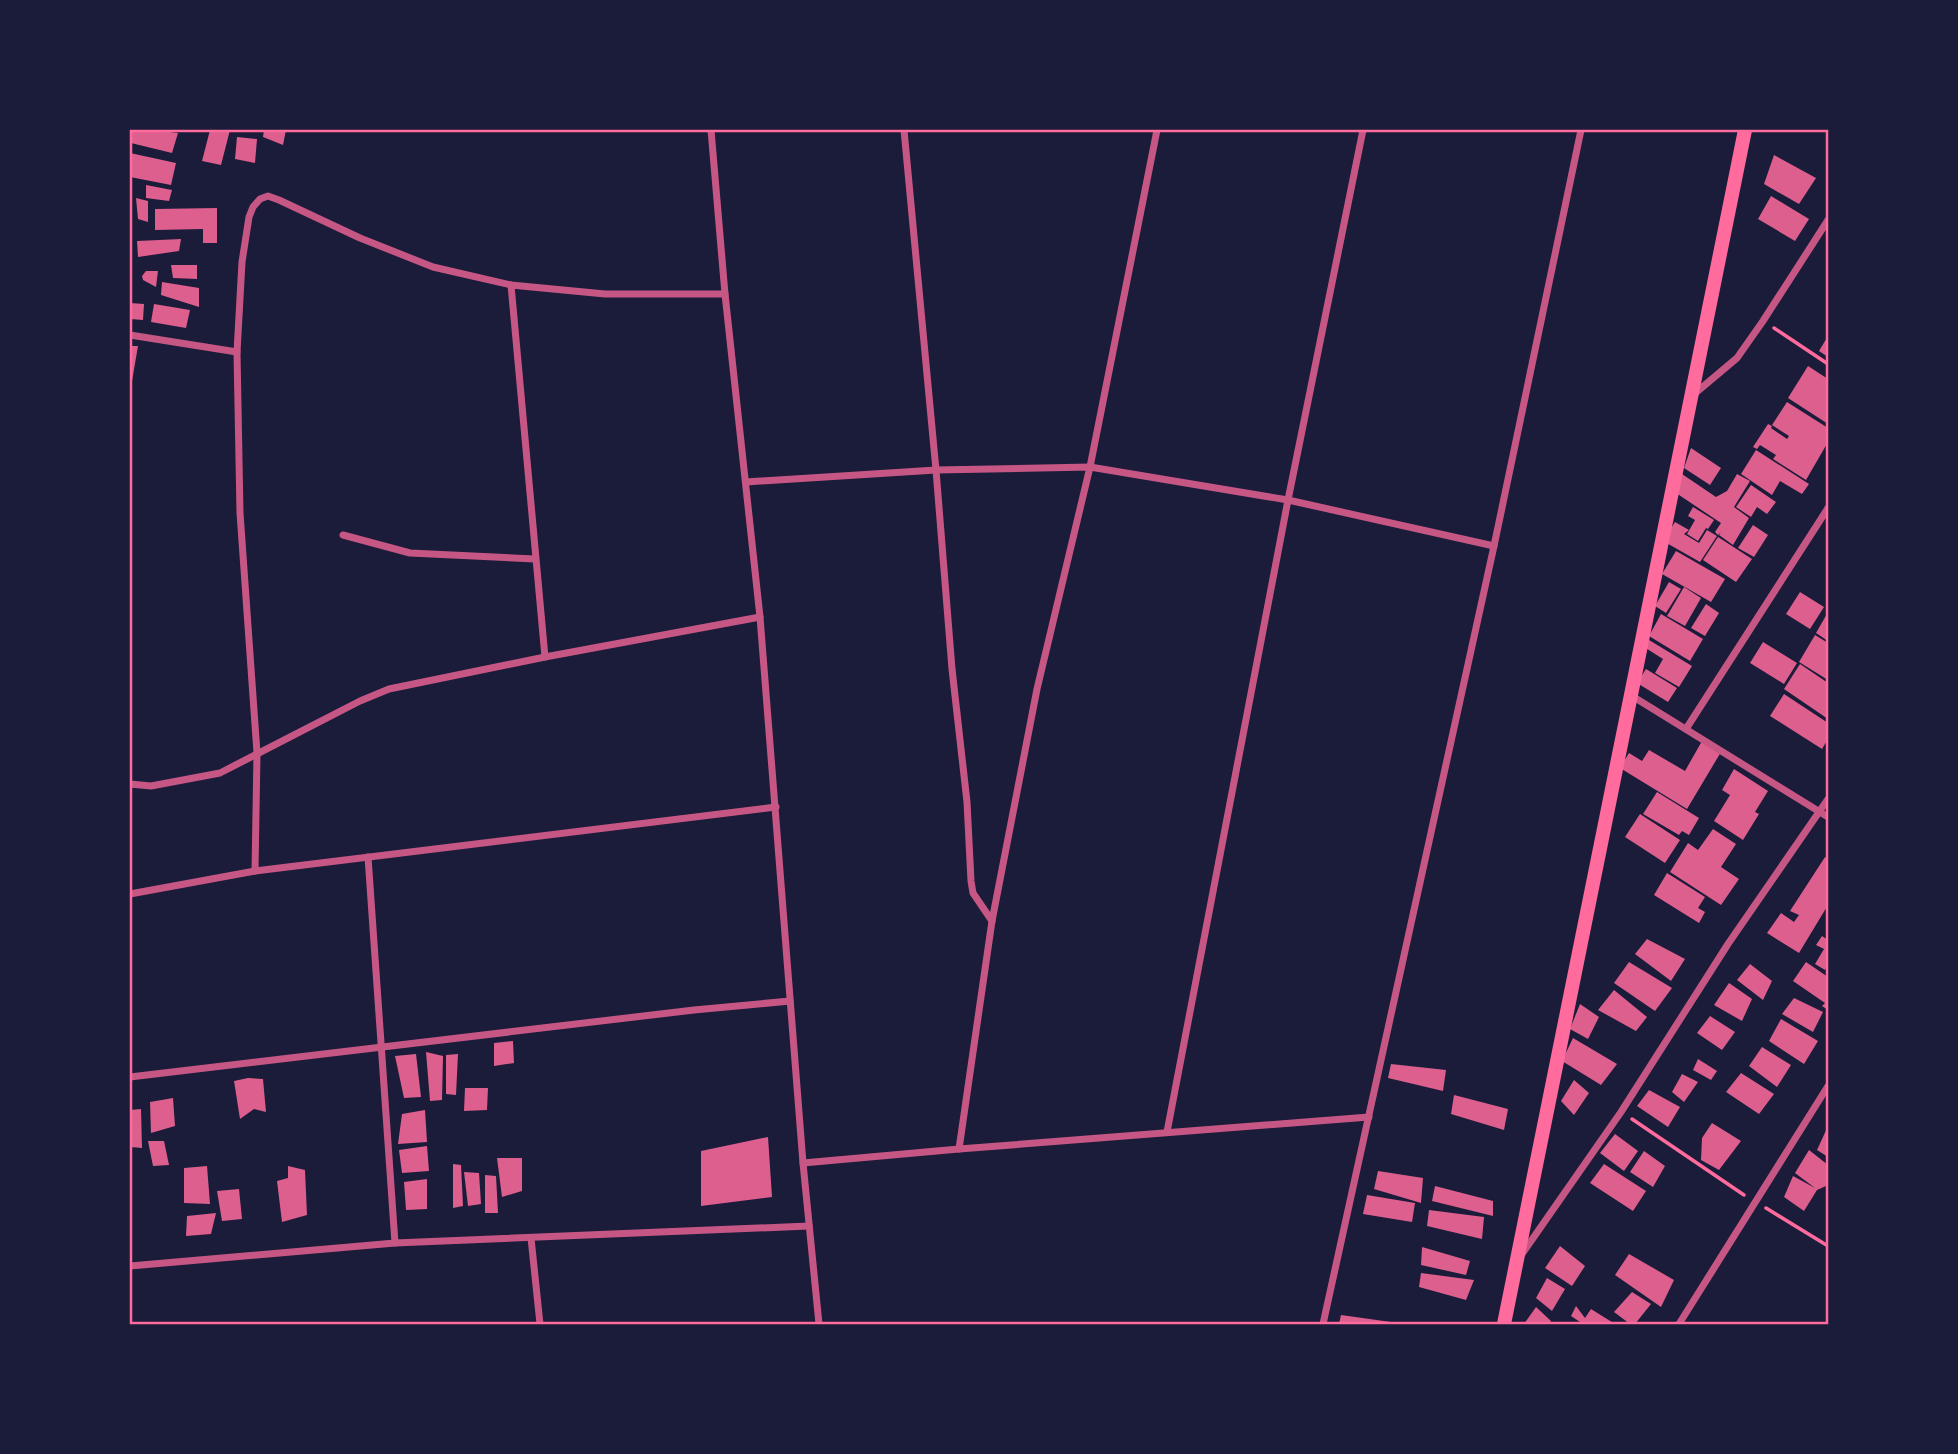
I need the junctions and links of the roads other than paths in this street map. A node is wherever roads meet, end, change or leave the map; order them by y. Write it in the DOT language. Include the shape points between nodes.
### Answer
graph roads {
  1 [pos="711,130"];
  2 [pos="904,130"];
  3 [pos="1157,130"];
  4 [pos="1363,130"];
  5 [pos="1581,130"];
  6 [pos="1745,130"];
  7 [pos="1829,220"];
  8 [pos="511,285"];
  9 [pos="725,294"];
  10 [pos="130,335"];
  11 [pos="237,352"];
  12 [pos="1692,395"];
  13 [pos="1090,467"];
  14 [pos="936,470"];
  15 [pos="746,482"];
  16 [pos="1288,500"];
  17 [pos="1829,508"];
  18 [pos="343,536"];
  19 [pos="1494,546"];
  20 [pos="535,559"];
  21 [pos="760,617"];
  22 [pos="545,657"];
  23 [pos="1631,696"];
  24 [pos="1686,729"];
  25 [pos="257,753"];
  26 [pos="130,784"];
  27 [pos="1829,799"];
  28 [pos="776,807"];
  29 [pos="1820,812"];
  30 [pos="1829,817"];
  31 [pos="368,858"];
  32 [pos="255,871"];
  33 [pos="130,894"];
  34 [pos="992,921"];
  35 [pos="790,1001"];
  36 [pos="381,1048"];
  37 [pos="130,1077"];
  38 [pos="1829,1086"];
  39 [pos="1369,1117"];
  40 [pos="1167,1132"];
  41 [pos="959,1149"];
  42 [pos="803,1163"];
  43 [pos="809,1226"];
  44 [pos="531,1238"];
  45 [pos="395,1243"];
  46 [pos="130,1266"];
  47 [pos="1514,1266"];
  48 [pos="540,1325"];
  49 [pos="819,1325"];
  50 [pos="1323,1325"];
  51 [pos="1504,1325"];
  52 [pos="1679,1325"];
  1 -- 9 [label="street"];
  2 -- 14 [label="street"];
  3 -- 13 [label="street"];
  4 -- 16 [label="street"];
  5 -- 19 [label="street"];
  6 -- 12 [label="main road"];
  7 -- 12 [label="street" via="1737,358"];
  8 -- 9 [label="street" via="605,294"];
  8 -- 11 [label="street" via="433,267 268,197 260,199 248,216"];
  8 -- 20 [label="street"];
  9 -- 15 [label="street"];
  10 -- 11 [label="street"];
  11 -- 25 [label="street" via="240,513"];
  12 -- 23 [label="main road"];
  13 -- 14 [label="street"];
  13 -- 16 [label="street"];
  13 -- 34 [label="street" via="1037,689"];
  14 -- 15 [label="street"];
  14 -- 34 [label="street" via="971,881 973,893"];
  15 -- 21 [label="street"];
  16 -- 19 [label="street"];
  16 -- 40 [label="street"];
  17 -- 24 [label="street"];
  18 -- 20 [label="street" via="410,553"];
  19 -- 39 [label="street"];
  20 -- 22 [label="street"];
  21 -- 22 [label="street"];
  21 -- 28 [label="street"];
  22 -- 25 [label="street" via="389,689"];
  23 -- 24 [label="street"];
  23 -- 47 [label="main road"];
  24 -- 29 [label="street"];
  25 -- 26 [label="street" via="220,773 152,786"];
  25 -- 32 [label="street"];
  27 -- 29 [label="street"];
  28 -- 31 [label="street"];
  28 -- 35 [label="street"];
  29 -- 30 [label="street"];
  29 -- 47 [label="street"];
  31 -- 32 [label="street"];
  31 -- 36 [label="street"];
  32 -- 33 [label="street"];
  34 -- 41 [label="street"];
  35 -- 36 [label="street"];
  35 -- 42 [label="street"];
  36 -- 37 [label="street"];
  36 -- 45 [label="street"];
  38 -- 52 [label="street"];
  39 -- 40 [label="street"];
  39 -- 50 [label="street"];
  40 -- 41 [label="street"];
  41 -- 42 [label="street"];
  42 -- 43 [label="street"];
  43 -- 44 [label="street"];
  43 -- 49 [label="street"];
  44 -- 45 [label="street"];
  44 -- 48 [label="street"];
  45 -- 46 [label="street"];
  47 -- 51 [label="main road"];
}
